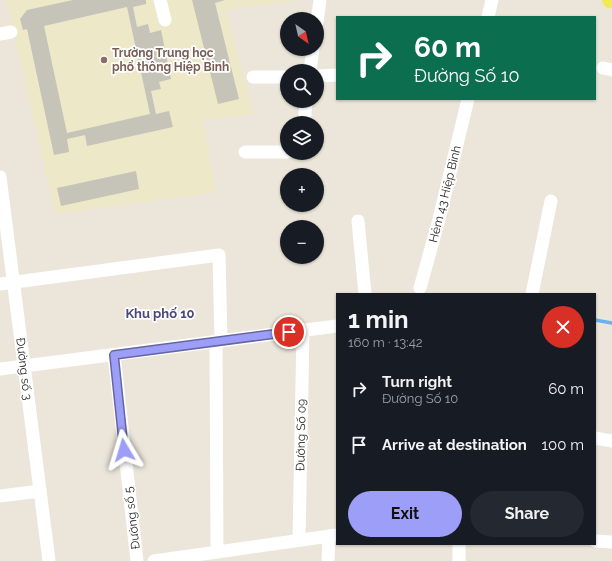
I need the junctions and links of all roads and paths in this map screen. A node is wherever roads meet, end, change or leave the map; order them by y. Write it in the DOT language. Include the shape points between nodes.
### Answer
graph roads {
  1 [pos="160,0"];
  2 [pos="320,0"];
  3 [pos="492,0"];
  4 [pos="318,12"];
  5 [pos="488,16"];
  6 [pos="165,20"];
  7 [pos="336,75"];
  8 [pos="324,76"];
  9 [pos="253,77"];
  10 [pos="280,77"];
  11 [pos="468,100"];
  12 [pos="245,152"];
  13 [pos="280,152"];
  14 [pos="0,177"];
  15 [pos="552,201"];
  16 [pos="358,221"];
  17 [pos="13,282"];
  18 [pos="0,284"];
  19 [pos="420,288"];
  20 [pos="365,293"];
  21 [pos="532,293"];
  22 [pos="336,326"];
  23 [pos="303,330"];
  24 [pos="218,342"];
  25 [pos="114,355"];
  26 [pos="24,366"];
  27 [pos="0,369"];
  28 [pos="596,438"];
  29 [pos="612,441"];
  30 [pos="40,491"];
  31 [pos="0,496"];
  32 [pos="335,534"];
  33 [pos="299,540"];
  34 [pos="596,541"];
  35 [pos="612,542"];
  36 [pos="459,545"];
  37 [pos="217,552"];
  38 [pos="49,561"];
  39 [pos="137,561"];
  40 [pos="154,561"];
  41 [pos="328,561"];
  42 [pos="459,561"];
  1 -- 6 [label="street"];
  2 -- 4 [label="street"];
  3 -- 5 [label="street"];
  7 -- 8 [label="street"];
  9 -- 10 [label="street"];
  11 -- 19 [label="street, Hẻm 43 Hiệp Bình"];
  12 -- 13 [label="street"];
  14 -- 17 [label="street, Đường số 3"];
  15 -- 21 [label="street"];
  16 -- 20 [label="street"];
  17 -- 18 [label="street"];
  17 -- 24 [label="street" via="218,255"];
  17 -- 26 [label="street, Đường số 3"];
  22 -- 23 [label="street"];
  23 -- 24 [label="street"];
  23 -- 33 [label="street, Đường Số 09"];
  24 -- 25 [label="street"];
  24 -- 37 [label="street"];
  25 -- 26 [label="street"];
  25 -- 39 [label="street, Đường số 5"];
  26 -- 27 [label="street"];
  26 -- 30 [label="street, Đường số 3"];
  28 -- 29 [label="street"];
  30 -- 31 [label="street"];
  30 -- 38 [label="street, Đường số 3"];
  32 -- 33 [label="street"];
  32 -- 41 [label="street"];
  33 -- 37 [label="street"];
  34 -- 35 [label="street"];
  36 -- 42 [label="street"];
  37 -- 40 [label="street"];
}
